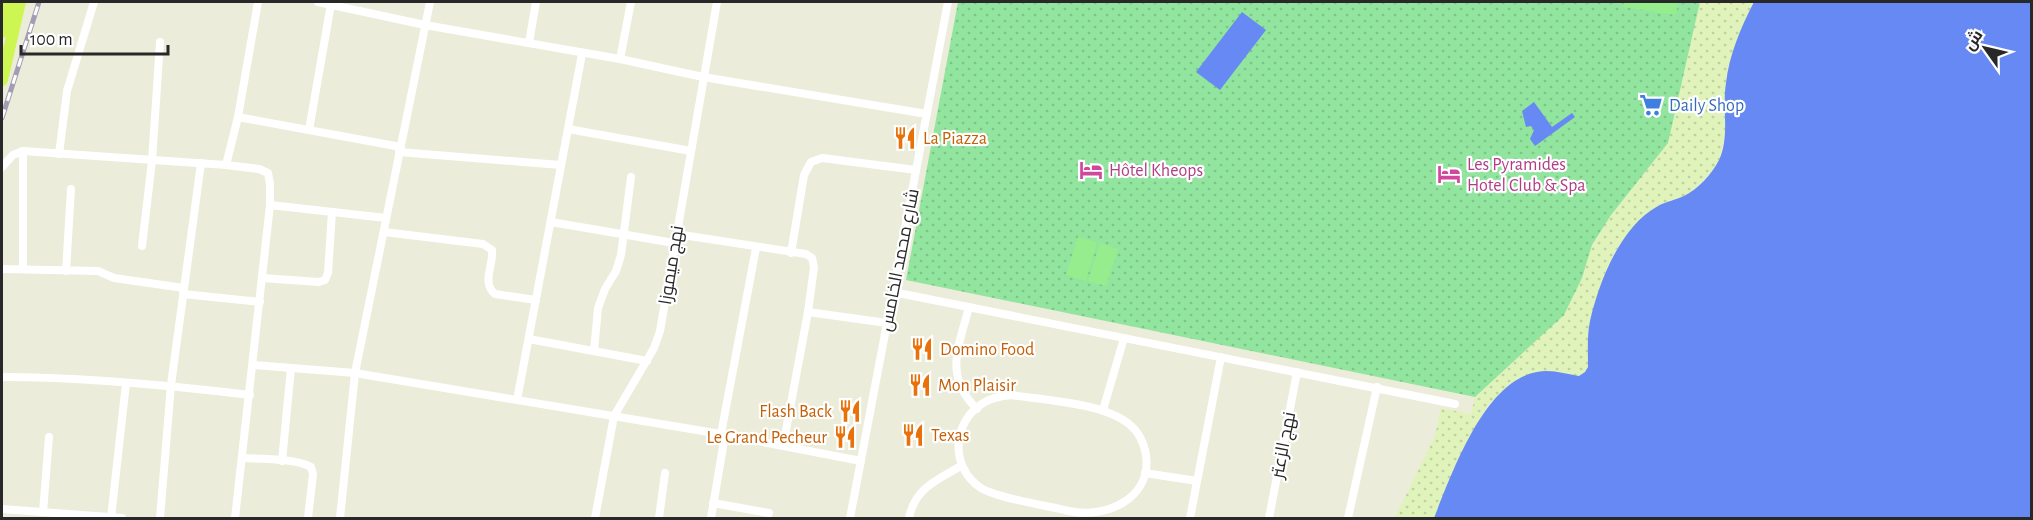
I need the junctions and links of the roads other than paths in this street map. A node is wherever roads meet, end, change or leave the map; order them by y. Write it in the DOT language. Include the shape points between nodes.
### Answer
graph roads {
  1 [pos="20,2"];
  2 [pos="94,2"];
  3 [pos="258,2"];
  4 [pos="318,2"];
  5 [pos="430,2"];
  6 [pos="536,2"];
  7 [pos="631,2"];
  8 [pos="717,2"];
  9 [pos="948,2"];
  10 [pos="6,4"];
  11 [pos="331,4"];
  12 [pos="425,25"];
  13 [pos="2,32"];
  14 [pos="160,42"];
  15 [pos="529,43"];
  16 [pos="582,54"];
  17 [pos="620,59"];
  18 [pos="703,77"];
  19 [pos="2,80"];
  20 [pos="927,114"];
  21 [pos="238,117"];
  22 [pos="568,129"];
  23 [pos="309,130"];
  24 [pos="400,150"];
  25 [pos="691,151"];
  26 [pos="23,152"];
  27 [pos="59,154"];
  28 [pos="152,161"];
  29 [pos="201,163"];
  30 [pos="226,165"];
  31 [pos="561,165"];
  32 [pos="2,167"];
  33 [pos="916,170"];
  34 [pos="631,177"];
  35 [pos="71,189"];
  36 [pos="270,205"];
  37 [pos="332,212"];
  38 [pos="386,218"];
  39 [pos="551,222"];
  40 [pos="384,231"];
  41 [pos="625,235"];
  42 [pos="675,238"];
  43 [pos="142,246"];
  44 [pos="756,248"];
  45 [pos="792,253"];
  46 [pos="2,269"];
  47 [pos="23,269"];
  48 [pos="66,271"];
  49 [pos="262,278"];
  50 [pos="184,291"];
  51 [pos="894,292"];
  52 [pos="536,300"];
  53 [pos="260,302"];
  54 [pos="969,307"];
  55 [pos="808,312"];
  56 [pos="887,323"];
  57 [pos="1124,338"];
  58 [pos="529,339"];
  59 [pos="594,351"];
  60 [pos="1221,357"];
  61 [pos="647,361"];
  62 [pos="253,365"];
  63 [pos="291,368"];
  64 [pos="1297,372"];
  65 [pos="355,373"];
  66 [pos="2,377"];
  67 [pos="126,383"];
  68 [pos="171,385"];
  69 [pos="1377,387"];
  70 [pos="250,395"];
  71 [pos="518,400"];
  72 [pos="1455,404"];
  73 [pos="976,409"];
  74 [pos="1103,410"];
  75 [pos="614,416"];
  76 [pos="723,434"];
  77 [pos="49,437"];
  78 [pos="783,446"];
  79 [pos="242,458"];
  80 [pos="282,461"];
  81 [pos="861,461"];
  82 [pos="961,466"];
  83 [pos="665,473"];
  84 [pos="1145,473"];
  85 [pos="1197,481"];
  86 [pos="713,503"];
  87 [pos="2,509"];
  88 [pos="43,512"];
  89 [pos="769,513"];
  90 [pos="27,514"];
  91 [pos="1084,516"];
  92 [pos="73,517"];
  93 [pos="111,518"];
  94 [pos="122,519"];
  95 [pos="160,519"];
  96 [pos="235,519"];
  97 [pos="308,519"];
  98 [pos="339,519"];
  99 [pos="595,519"];
  100 [pos="659,519"];
  101 [pos="711,519"];
  102 [pos="850,519"];
  103 [pos="909,519"];
  104 [pos="1190,519"];
  105 [pos="1269,519"];
  106 [pos="1348,519"];
  1 -- 19 [label="main road"];
  2 -- 27 [label="street" via="67,91"];
  3 -- 21 [label="street"];
  4 -- 11 [label="street"];
  5 -- 12 [label="street"];
  6 -- 15 [label="street"];
  7 -- 17 [label="street"];
  8 -- 18 [label="street, نهج ميموزا"];
  9 -- 20 [label="street, شارع محمد الخامس"];
  10 -- 13 [label="main road"];
  11 -- 12 [label="street"];
  11 -- 23 [label="street"];
  12 -- 15 [label="street"];
  12 -- 24 [label="street"];
  14 -- 28 [label="street"];
  15 -- 16 [label="street"];
  16 -- 17 [label="street"];
  16 -- 22 [label="street"];
  17 -- 18 [label="street"];
  18 -- 20 [label="street"];
  18 -- 25 [label="street, نهج ميموزا"];
  20 -- 33 [label="street, شارع محمد الخامس"];
  21 -- 23 [label="street"];
  21 -- 30 [label="street"];
  22 -- 25 [label="street"];
  22 -- 31 [label="street"];
  23 -- 24 [label="street"];
  24 -- 31 [label="street"];
  24 -- 38 [label="street"];
  25 -- 42 [label="street, نهج ميموزا"];
  26 -- 27 [label="street"];
  26 -- 32 [label="street" via="13,155"];
  26 -- 47 [label="street"];
  27 -- 28 [label="street"];
  28 -- 29 [label="street"];
  28 -- 43 [label="street"];
  29 -- 30 [label="street"];
  29 -- 50 [label="street"];
  30 -- 36 [label="street" via="268,173"];
  31 -- 39 [label="street"];
  33 -- 45 [label="street" via="822,158 811,162 804,175"];
  33 -- 51 [label="street, شارع محمد الخامس"];
  34 -- 41 [label="street"];
  35 -- 48 [label="street"];
  36 -- 37 [label="street"];
  36 -- 49 [label="street"];
  37 -- 38 [label="street"];
  37 -- 49 [label="street" via="325,280"];
  38 -- 40 [label="street"];
  39 -- 41 [label="street"];
  39 -- 52 [label="street"];
  40 -- 52 [label="street" via="483,244 492,250 488,281 491,291"];
  40 -- 65 [label="street"];
  41 -- 42 [label="street"];
  41 -- 59 [label="street" via="616,271 598,308"];
  42 -- 44 [label="street"];
  42 -- 61 [label="street, نهج ميموزا" via="660,331"];
  44 -- 45 [label="street"];
  44 -- 76 [label="street"];
  45 -- 55 [label="street" via="806,254 813,261"];
  46 -- 47 [label="street"];
  47 -- 48 [label="street"];
  48 -- 50 [label="street" via="98,271 114,278"];
  49 -- 53 [label="street"];
  50 -- 53 [label="street"];
  50 -- 68 [label="street"];
  51 -- 54 [label="street"];
  51 -- 56 [label="street, شارع محمد الخامس"];
  52 -- 58 [label="street"];
  53 -- 62 [label="street"];
  54 -- 57 [label="street"];
  54 -- 73 [label="street" via="955,363 958,381"];
  55 -- 56 [label="street"];
  55 -- 78 [label="street"];
  56 -- 81 [label="street, شارع محمد الخامس"];
  57 -- 60 [label="street"];
  57 -- 74 [label="street"];
  58 -- 59 [label="street"];
  58 -- 71 [label="street"];
  59 -- 61 [label="street"];
  60 -- 64 [label="street"];
  60 -- 85 [label="street"];
  61 -- 75 [label="street, نهج ميموزا"];
  62 -- 63 [label="street"];
  62 -- 70 [label="street"];
  63 -- 65 [label="street"];
  63 -- 80 [label="street"];
  64 -- 69 [label="street"];
  64 -- 105 [label="street, نهج الزعتر"];
  65 -- 71 [label="street"];
  65 -- 98 [label="street"];
  66 -- 67 [label="street"];
  67 -- 68 [label="street"];
  67 -- 93 [label="street"];
  68 -- 70 [label="street"];
  68 -- 95 [label="street"];
  69 -- 72 [label="street"];
  69 -- 106 [label="street"];
  70 -- 79 [label="street"];
  71 -- 75 [label="street"];
  73 -- 74 [label="street" via="984,402 1011,395"];
  73 -- 82 [label="street" via="959,437"];
  74 -- 84 [label="street" via="1139,434 1147,460"];
  75 -- 76 [label="street"];
  75 -- 99 [label="street, نهج ميموزا"];
  76 -- 78 [label="street"];
  76 -- 86 [label="street"];
  77 -- 88 [label="street"];
  78 -- 81 [label="street"];
  79 -- 80 [label="street"];
  79 -- 96 [label="street"];
  80 -- 97 [label="street" via="313,468"];
  81 -- 102 [label="street, شارع محمد الخامس"];
  82 -- 91 [label="street" via="983,490"];
  82 -- 103 [label="street" via="920,492"];
  83 -- 100 [label="street"];
  84 -- 85 [label="street"];
  84 -- 91 [label="street" via="1137,493 1127,501"];
  85 -- 104 [label="street"];
  86 -- 89 [label="street"];
  86 -- 101 [label="street"];
  87 -- 90 [label="street"];
  88 -- 90 [label="street"];
  88 -- 92 [label="street"];
  92 -- 93 [label="street"];
  93 -- 94 [label="street"];
}
